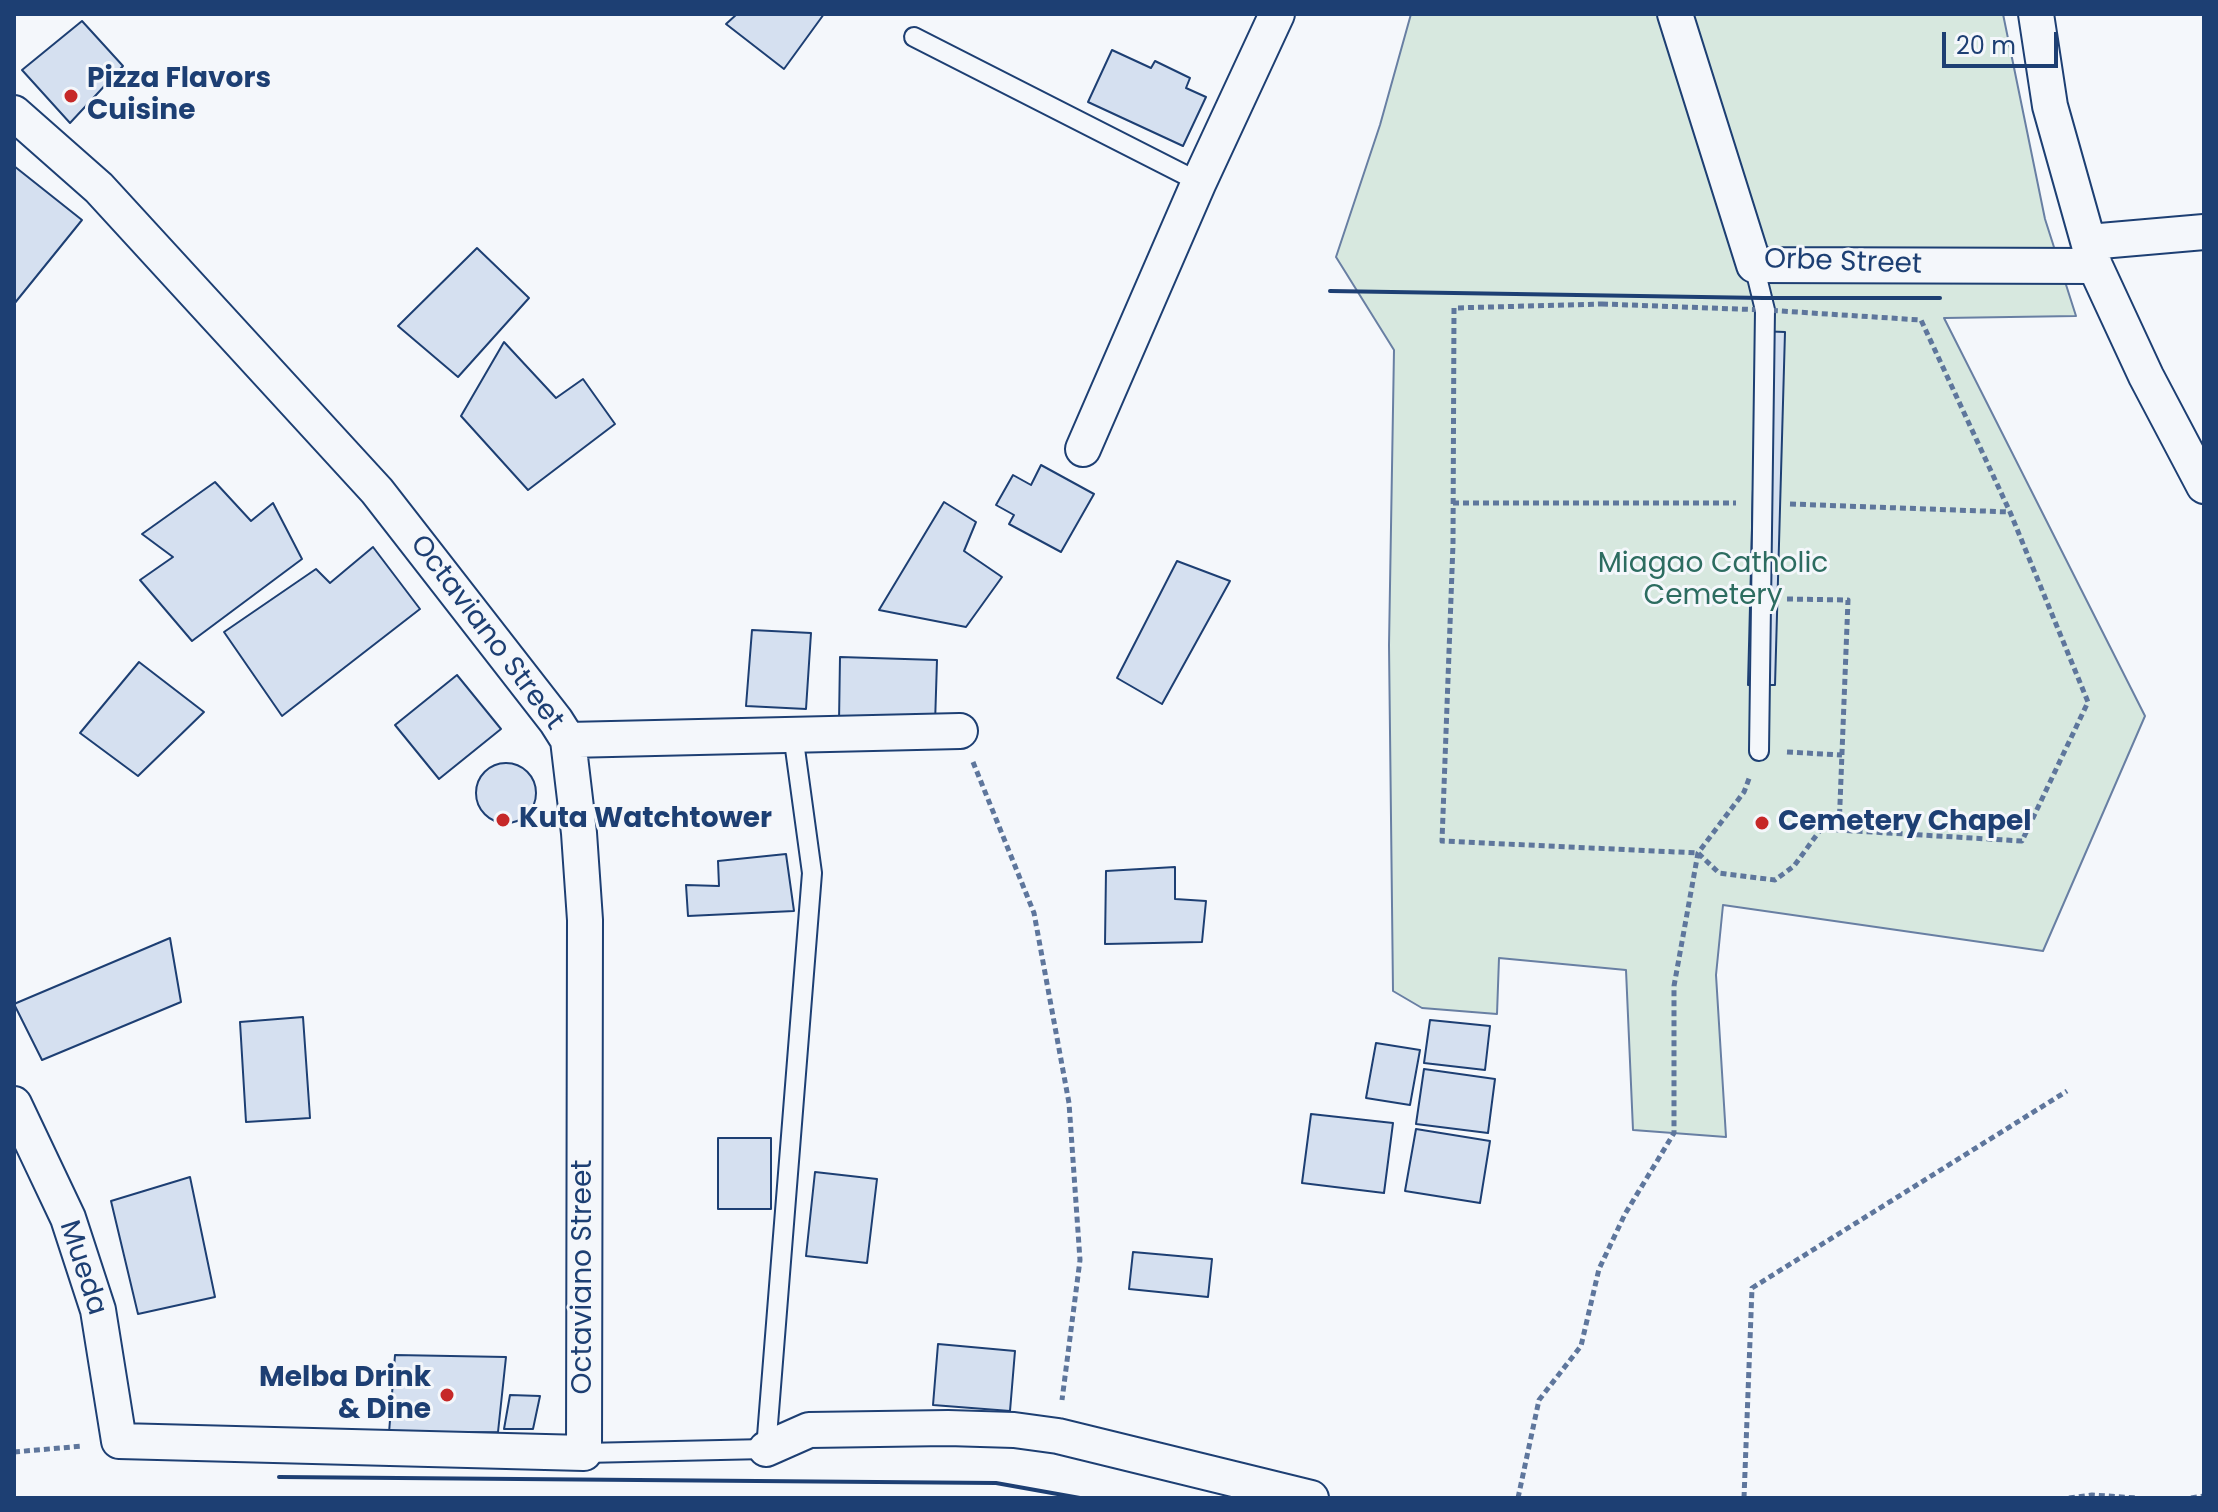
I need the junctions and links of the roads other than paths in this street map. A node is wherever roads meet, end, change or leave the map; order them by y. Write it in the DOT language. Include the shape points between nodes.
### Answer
graph roads {
  1 [pos="1277,14"];
  2 [pos="1675,14"];
  3 [pos="2036,14"];
  4 [pos="914,37"];
  5 [pos="14,113"];
  6 [pos="1199,182"];
  7 [pos="2204,232"];
  8 [pos="2092,254"];
  9 [pos="1754,265"];
  10 [pos="1083,449"];
  11 [pos="2204,486"];
  12 [pos="960,731"];
  13 [pos="793,734"];
  14 [pos="568,740"];
  15 [pos="1759,751"];
  16 [pos="14,1104"];
  17 [pos="766,1449"];
  18 [pos="584,1453"];
  19 [pos="1311,1498"];
  1 -- 6 [label="street"];
  2 -- 9 [label="street, Orbe Street"];
  3 -- 8 [label="street" via="2050,106"];
  4 -- 6 [label="lane"];
  5 -- 14 [label="street, Octaviano Street" via="99,188 377,491"];
  6 -- 10 [label="street"];
  7 -- 8 [label="street, Orbe Street"];
  8 -- 9 [label="street, Orbe Street"];
  8 -- 11 [label="street" via="2146,376"];
  9 -- 15 [label="lane" via="1765,310"];
  12 -- 13 [label="street"];
  13 -- 14 [label="street"];
  13 -- 17 [label="lane" via="812,873"];
  14 -- 18 [label="street, Octaviano Street" via="585,920"];
  16 -- 18 [label="street, Mueda" via="68,1218 98,1310 119,1441"];
  17 -- 18 [label="lane"];
  17 -- 19 [label="street" via="809,1430 1014,1430"];
}
